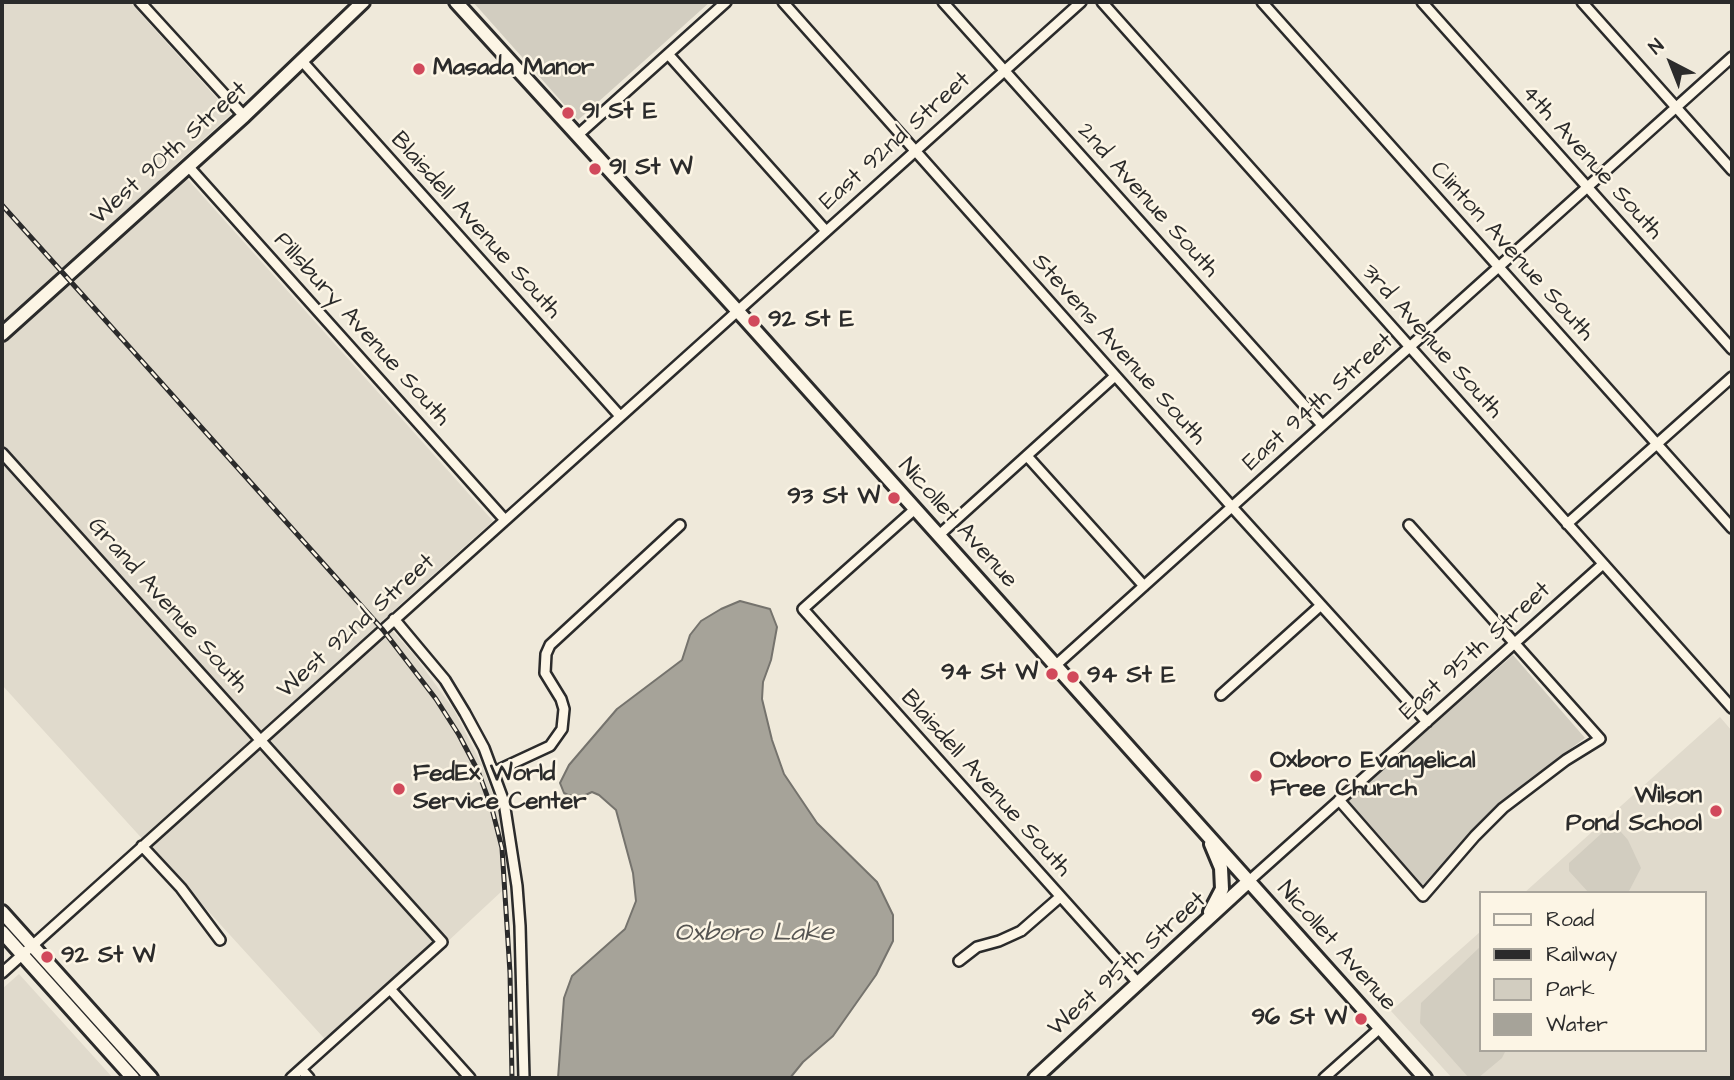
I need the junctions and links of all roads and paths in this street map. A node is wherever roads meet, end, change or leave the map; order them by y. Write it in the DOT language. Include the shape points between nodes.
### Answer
graph roads {
  1 [pos="141,2"];
  2 [pos="363,2"];
  3 [pos="726,2"];
  4 [pos="783,2"];
  5 [pos="943,2"];
  6 [pos="1081,2"];
  7 [pos="1102,2"];
  8 [pos="1262,2"];
  9 [pos="1422,2"];
  10 [pos="1582,2"];
  11 [pos="458,4"];
  12 [pos="668,54"];
  13 [pos="1732,57"];
  14 [pos="302,61"];
  15 [pos="1004,70"];
  16 [pos="1676,107"];
  17 [pos="244,116"];
  18 [pos="579,134"];
  19 [pos="915,151"];
  20 [pos="188,166"];
  21 [pos="1732,170"];
  22 [pos="1587,187"];
  23 [pos="826,231"];
  24 [pos="1498,267"];
  25 [pos="737,310"];
  26 [pos="2,334"];
  27 [pos="1410,346"];
  28 [pos="1732,349"];
  29 [pos="1115,376"];
  30 [pos="1732,377"];
  31 [pos="620,416"];
  32 [pos="1322,425"];
  33 [pos="1657,444"];
  34 [pos="2,453"];
  35 [pos="1027,456"];
  36 [pos="1232,507"];
  37 [pos="915,509"];
  38 [pos="505,520"];
  39 [pos="1567,524"];
  40 [pos="680,525"];
  41 [pos="1409,525"];
  42 [pos="1732,528"];
  43 [pos="939,535"];
  44 [pos="1603,564"];
  45 [pos="1144,586"];
  46 [pos="1320,606"];
  47 [pos="394,619"];
  48 [pos="1515,643"];
  49 [pos="1056,665"];
  50 [pos="1221,695"];
  51 [pos="1730,702"];
  52 [pos="1427,722"];
  53 [pos="261,739"];
  54 [pos="494,772"];
  55 [pos="1339,800"];
  56 [pos="1207,834"];
  57 [pos="142,846"];
  58 [pos="1249,881"];
  59 [pos="1060,897"];
  60 [pos="2,912"];
  61 [pos="1202,926"];
  62 [pos="2,933"];
  63 [pos="220,940"];
  64 [pos="26,950"];
  65 [pos="959,961"];
  66 [pos="2,973"];
  67 [pos="1139,985"];
  68 [pos="390,989"];
  69 [pos="1380,1028"];
  70 [pos="301,1069"];
  71 [pos="133,1078"];
  72 [pos="151,1078"];
  73 [pos="291,1078"];
  74 [pos="309,1078"];
  75 [pos="470,1078"];
  76 [pos="524,1078"];
  77 [pos="1035,1078"];
  78 [pos="1324,1078"];
  79 [pos="1425,1078"];
  1 -- 17 [label="street"];
  2 -- 14 [label="main road, West 90th Street"];
  3 -- 12 [label="street"];
  4 -- 19 [label="street, Stevens Avenue South"];
  5 -- 15 [label="street, 2nd Avenue South"];
  6 -- 15 [label="street, East 92nd Street"];
  7 -- 27 [label="street, 3rd Avenue South"];
  8 -- 24 [label="street, Clinton Avenue South"];
  9 -- 22 [label="street, 4th Avenue South"];
  10 -- 16 [label="street"];
  11 -- 18 [label="main road, Nicollet Avenue"];
  12 -- 18 [label="street"];
  12 -- 23 [label="street"];
  13 -- 16 [label="street, East 94th Street"];
  14 -- 17 [label="main road, West 90th Street"];
  14 -- 31 [label="street, Blaisdell Avenue South"];
  15 -- 19 [label="street, East 92nd Street"];
  15 -- 32 [label="street, 2nd Avenue South"];
  16 -- 21 [label="street"];
  16 -- 22 [label="street, East 94th Street"];
  17 -- 20 [label="main road, West 90th Street"];
  18 -- 25 [label="main road, Nicollet Avenue"];
  19 -- 23 [label="street, East 92nd Street"];
  19 -- 29 [label="street, Stevens Avenue South"];
  20 -- 26 [label="main road, West 90th Street"];
  20 -- 38 [label="street, Pillsbury Avenue South"];
  22 -- 24 [label="street, East 94th Street"];
  22 -- 28 [label="street, 4th Avenue South"];
  23 -- 25 [label="street, East 92nd Street"];
  24 -- 27 [label="street, East 94th Street"];
  24 -- 33 [label="street, Clinton Avenue South"];
  25 -- 31 [label="street, West 92nd Street"];
  25 -- 37 [label="main road, Nicollet Avenue"];
  27 -- 32 [label="street, East 94th Street"];
  27 -- 39 [label="street, 3rd Avenue South"];
  29 -- 35 [label="street"];
  29 -- 36 [label="street, Stevens Avenue South"];
  30 -- 33 [label="street"];
  31 -- 38 [label="street, West 92nd Street"];
  32 -- 36 [label="street, East 94th Street"];
  33 -- 39 [label="street"];
  33 -- 42 [label="street, Clinton Avenue South"];
  34 -- 53 [label="street, Grand Avenue South"];
  35 -- 43 [label="street"];
  35 -- 45 [label="street"];
  36 -- 45 [label="street, East 94th Street"];
  36 -- 46 [label="street, Stevens Avenue South"];
  37 -- 43 [label="main road, Nicollet Avenue"];
  37 -- 59 [label="street, Blaisdell Avenue South" via="803,609"];
  38 -- 47 [label="street, West 92nd Street"];
  39 -- 44 [label="street, 3rd Avenue South"];
  40 -- 54 [label="street" via="550,645 545,673 561,699 562,729 550,746"];
  41 -- 48 [label="street"];
  43 -- 49 [label="main road, Nicollet Avenue"];
  44 -- 48 [label="street, East 95th Street"];
  44 -- 51 [label="street, 3rd Avenue South"];
  45 -- 49 [label="street, East 94th Street"];
  46 -- 50 [label="street"];
  46 -- 52 [label="street, Stevens Avenue South"];
  47 -- 53 [label="street, West 92nd Street"];
  47 -- 54 [label="street" via="445,680"];
  48 -- 52 [label="street, East 95th Street"];
  48 -- 55 [label="street" via="1600,739 1503,808 1423,895"];
  49 -- 56 [label="main road, Nicollet Avenue"];
  52 -- 55 [label="street, East 95th Street"];
  53 -- 57 [label="street, West 92nd Street"];
  53 -- 68 [label="street, Grand Avenue South" via="442,942"];
  54 -- 76 [label="street" via="505,802 517,886"];
  55 -- 58 [label="street, East 95th Street"];
  56 -- 58 [label="main road, Nicollet Avenue"];
  56 -- 61 [label="main road" via="1221,868 1222,889"];
  57 -- 63 [label="street"];
  57 -- 64 [label="street, West 92nd Street"];
  58 -- 61 [label="main road, West 95th Street"];
  58 -- 69 [label="main road, Nicollet Avenue"];
  59 -- 65 [label="street" via="1021,931 977,947"];
  59 -- 67 [label="street, Blaisdell Avenue South"];
  60 -- 64 [label="main road"];
  61 -- 67 [label="main road, West 95th Street"];
  62 -- 64 [label="main road"];
  64 -- 66 [label="street, West 92nd Street"];
  64 -- 71 [label="main road"];
  64 -- 72 [label="main road"];
  67 -- 77 [label="main road, West 95th Street"];
  68 -- 70 [label="street"];
  68 -- 75 [label="street"];
  69 -- 78 [label="street"];
  69 -- 79 [label="main road, Nicollet Avenue"];
  70 -- 73 [label="street"];
  70 -- 74 [label="street"];
}
